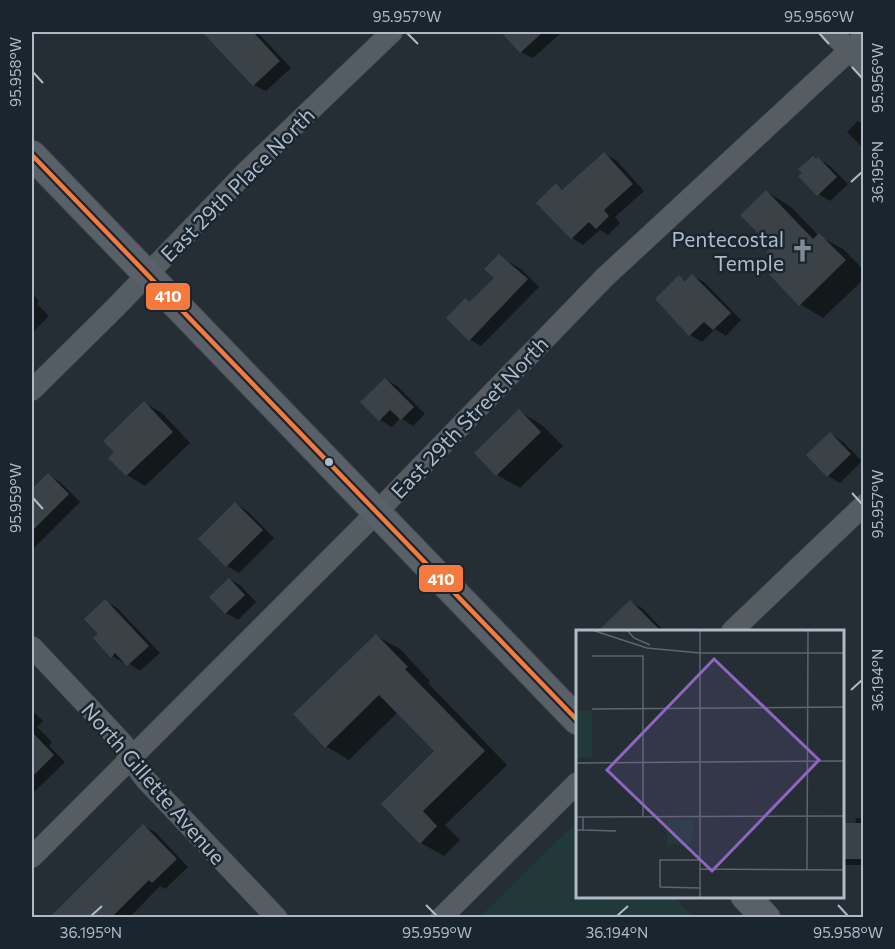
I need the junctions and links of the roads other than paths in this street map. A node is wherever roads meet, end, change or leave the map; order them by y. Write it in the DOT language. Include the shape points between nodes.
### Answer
graph roads {
  1 [pos="393,32"];
  2 [pos="831,32"];
  3 [pos="859,51"];
  4 [pos="32,155"];
  5 [pos="147,275"];
  6 [pos="32,390"];
  7 [pos="864,505"];
  8 [pos="376,513"];
  9 [pos="733,630"];
  10 [pos="32,647"];
  11 [pos="576,719"];
  12 [pos="130,759"];
  13 [pos="576,784"];
  14 [pos="32,857"];
  15 [pos="747,898"];
  16 [pos="277,918"];
  17 [pos="441,918"];
  18 [pos="765,918"];
  1 -- 5 [label="street, East 29th Place North" via="248,170"];
  2 -- 3 [label="street"];
  3 -- 8 [label="street, East 29th Street North" via="605,277"];
  4 -- 5 [label="main road"];
  5 -- 6 [label="street, East 29th Place North"];
  5 -- 8 [label="main road"];
  7 -- 9 [label="street"];
  8 -- 11 [label="main road"];
  8 -- 12 [label="street, East 29th Street North"];
  10 -- 12 [label="street, North Gillette Avenue" via="124,745"];
  12 -- 14 [label="street, East 29th Street North"];
  12 -- 16 [label="street, North Gillette Avenue"];
  13 -- 17 [label="street"];
  15 -- 18 [label="main road"];
}
